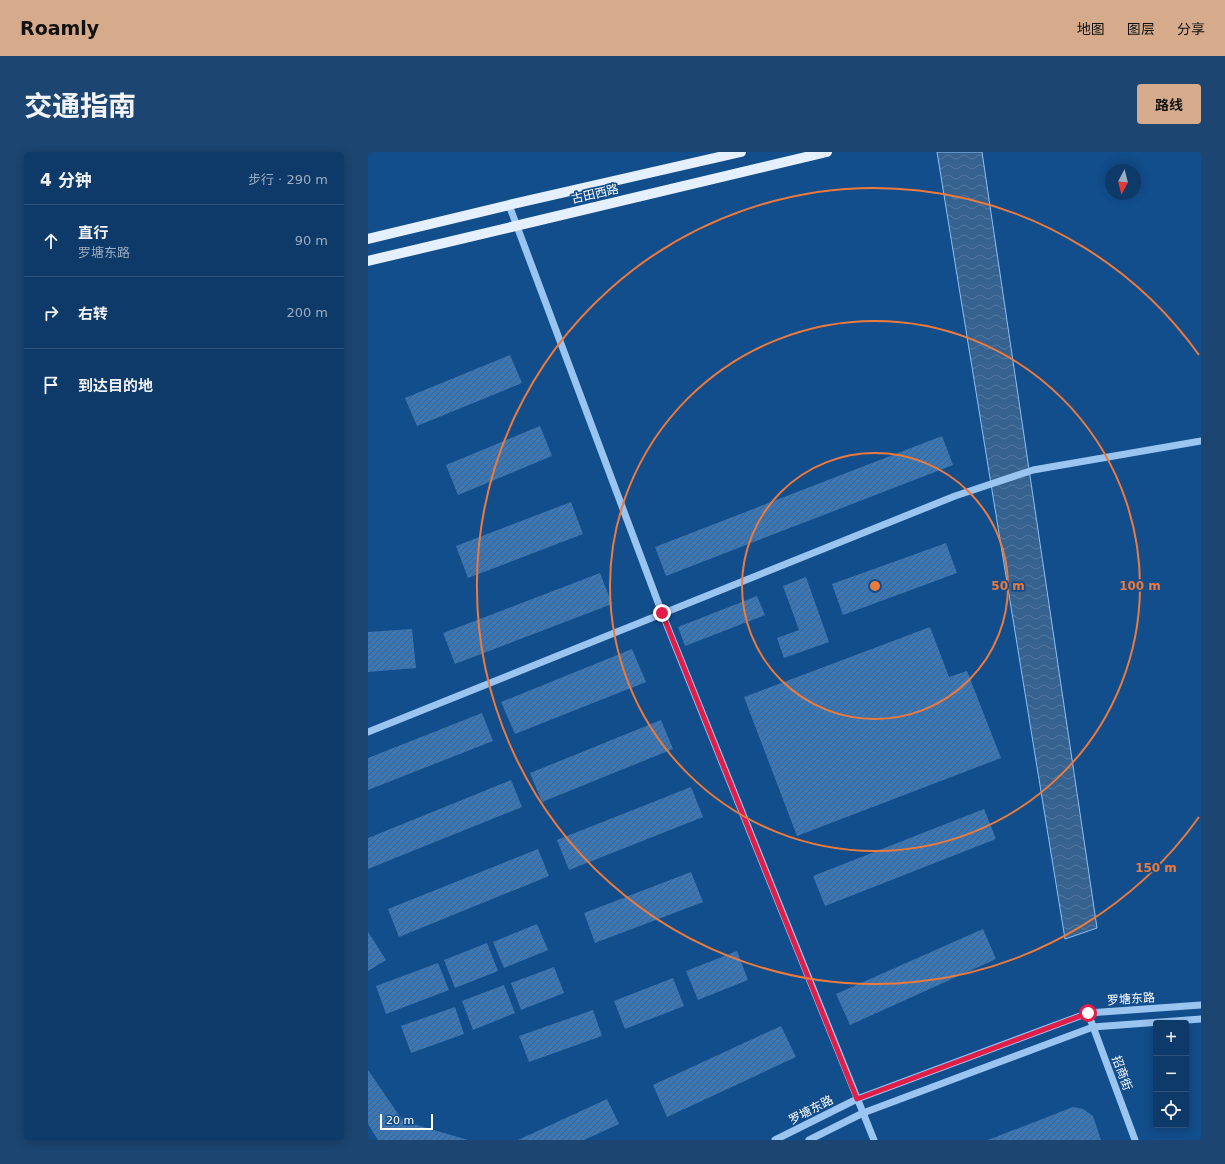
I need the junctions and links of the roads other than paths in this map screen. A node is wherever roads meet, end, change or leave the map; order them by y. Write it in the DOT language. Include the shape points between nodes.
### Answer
graph roads {
  1 [pos="741,152"];
  2 [pos="827,152"];
  3 [pos="509,205"];
  4 [pos="516,226"];
  5 [pos="368,239"];
  6 [pos="368,261"];
  7 [pos="1201,441"];
  8 [pos="662,613"];
  9 [pos="368,732"];
  10 [pos="1201,1005"];
  11 [pos="1088,1013"];
  12 [pos="1201,1019"];
  13 [pos="1093,1027"];
  14 [pos="857,1099"];
  15 [pos="862,1113"];
  16 [pos="775,1140"];
  17 [pos="809,1140"];
  18 [pos="874,1140"];
  19 [pos="1135,1140"];
  1 -- 3 [label="main road, 古田西路"];
  2 -- 4 [label="main road, 古田西路"];
  3 -- 4 [label="street"];
  3 -- 5 [label="main road, 古田西路"];
  4 -- 6 [label="main road, 古田西路"];
  4 -- 8 [label="street"];
  7 -- 8 [label="street" via="1033,470 955,496"];
  8 -- 9 [label="street"];
  8 -- 14 [label="street"];
  10 -- 11 [label="street, 罗塘东路"];
  11 -- 13 [label="street, 招商街"];
  11 -- 14 [label="street, 罗塘东路"];
  12 -- 13 [label="street, 罗塘东路"];
  13 -- 15 [label="street, 罗塘东路"];
  13 -- 19 [label="street, 招商街"];
  14 -- 15 [label="street"];
  14 -- 16 [label="street, 罗塘东路"];
  15 -- 17 [label="street, 罗塘东路"];
  15 -- 18 [label="street"];
}
